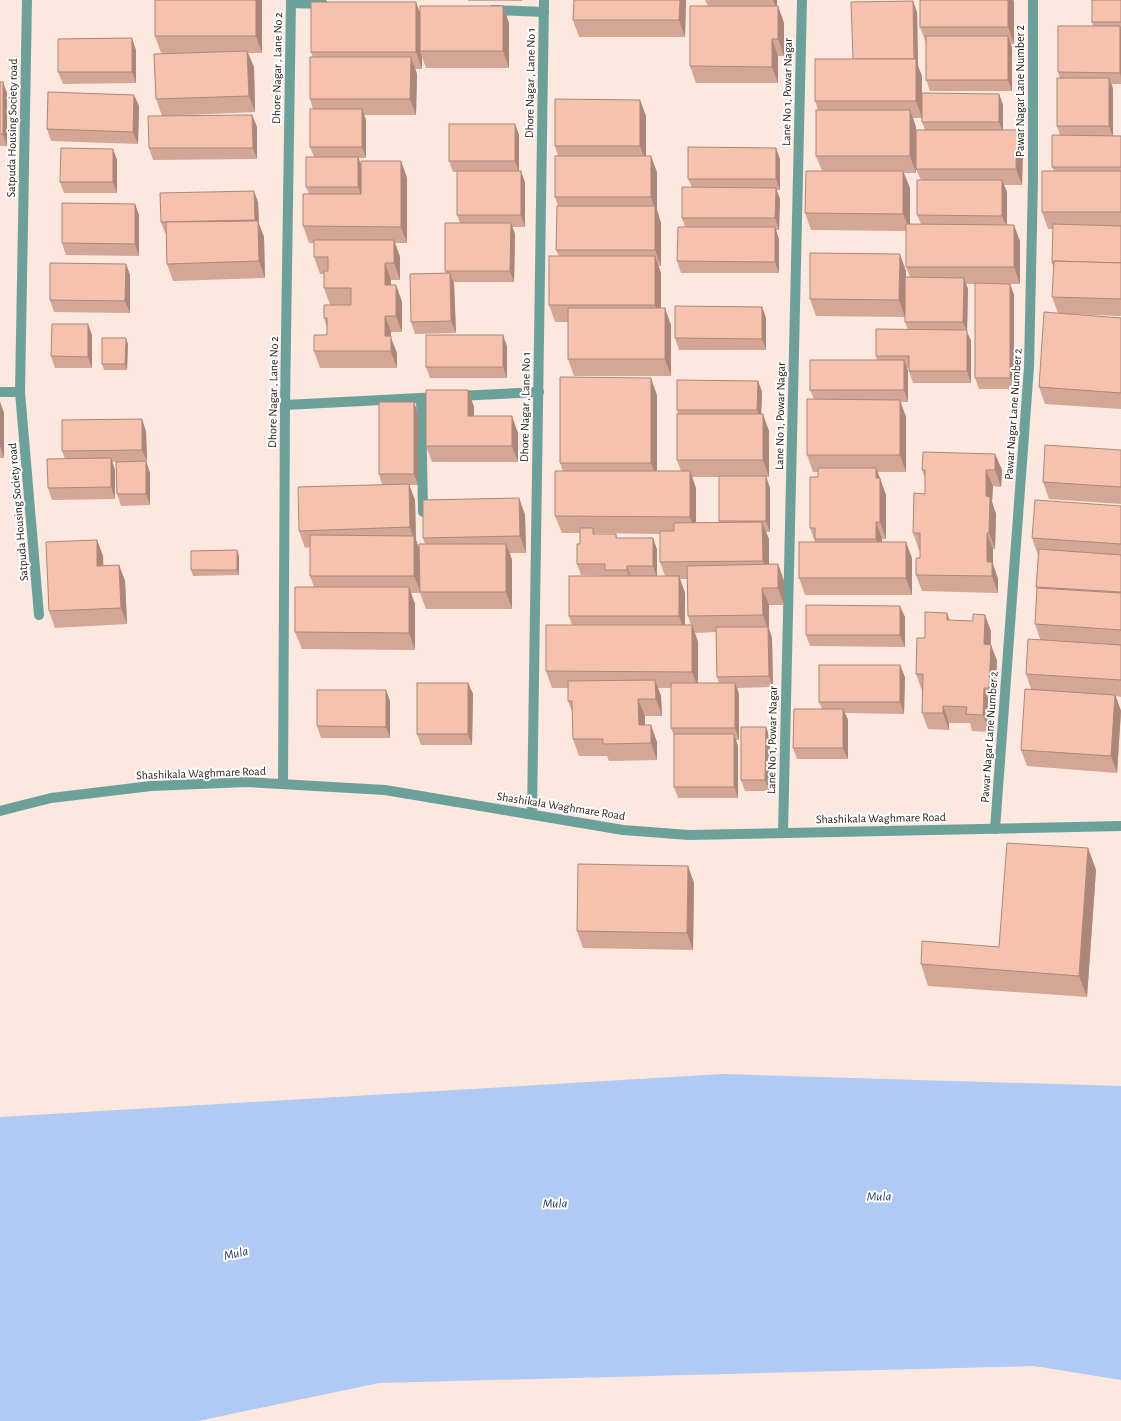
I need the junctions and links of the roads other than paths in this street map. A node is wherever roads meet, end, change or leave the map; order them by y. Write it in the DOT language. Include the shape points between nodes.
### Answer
graph roads {
  1 [pos="27,0"];
  2 [pos="544,0"];
  3 [pos="802,0"];
  4 [pos="1033,0"];
  5 [pos="291,2"];
  6 [pos="330,5"];
  7 [pos="481,10"];
  8 [pos="544,12"];
  9 [pos="0,392"];
  10 [pos="20,392"];
  11 [pos="539,392"];
  12 [pos="421,398"];
  13 [pos="285,405"];
  14 [pos="423,525"];
  15 [pos="39,615"];
  16 [pos="283,784"];
  17 [pos="0,811"];
  18 [pos="532,814"];
  19 [pos="1121,826"];
  20 [pos="995,829"];
  21 [pos="783,833"];
  1 -- 10 [label="street, Satpuda Housing Society road"];
  2 -- 8 [label="street, Dhore Nagar , Lane No 1"];
  3 -- 21 [label="street, Lane No 1, Powar Nagar"];
  4 -- 20 [label="street, Pawar Nagar Lane Number 2" via="1029,367"];
  5 -- 6 [label="street"];
  5 -- 13 [label="street, Dhore Nagar , Lane No 2"];
  7 -- 8 [label="street"];
  8 -- 11 [label="street, Dhore Nagar , Lane No 1"];
  9 -- 10 [label="street"];
  10 -- 15 [label="street, Satpuda Housing Society road"];
  11 -- 12 [label="street"];
  11 -- 18 [label="street, Dhore Nagar , Lane No 1"];
  12 -- 13 [label="street"];
  12 -- 14 [label="street"];
  13 -- 16 [label="street, Dhore Nagar , Lane No 2"];
  16 -- 17 [label="street, Shashikala Waghmare Road" via="246,782 151,786 51,798"];
  16 -- 18 [label="street, Shashikala Waghmare Road" via="385,790"];
  18 -- 21 [label="street, Shashikala Waghmare Road" via="624,830 682,834"];
  19 -- 20 [label="street, Shashikala Waghmare Road"];
  20 -- 21 [label="street, Shashikala Waghmare Road"];
}
